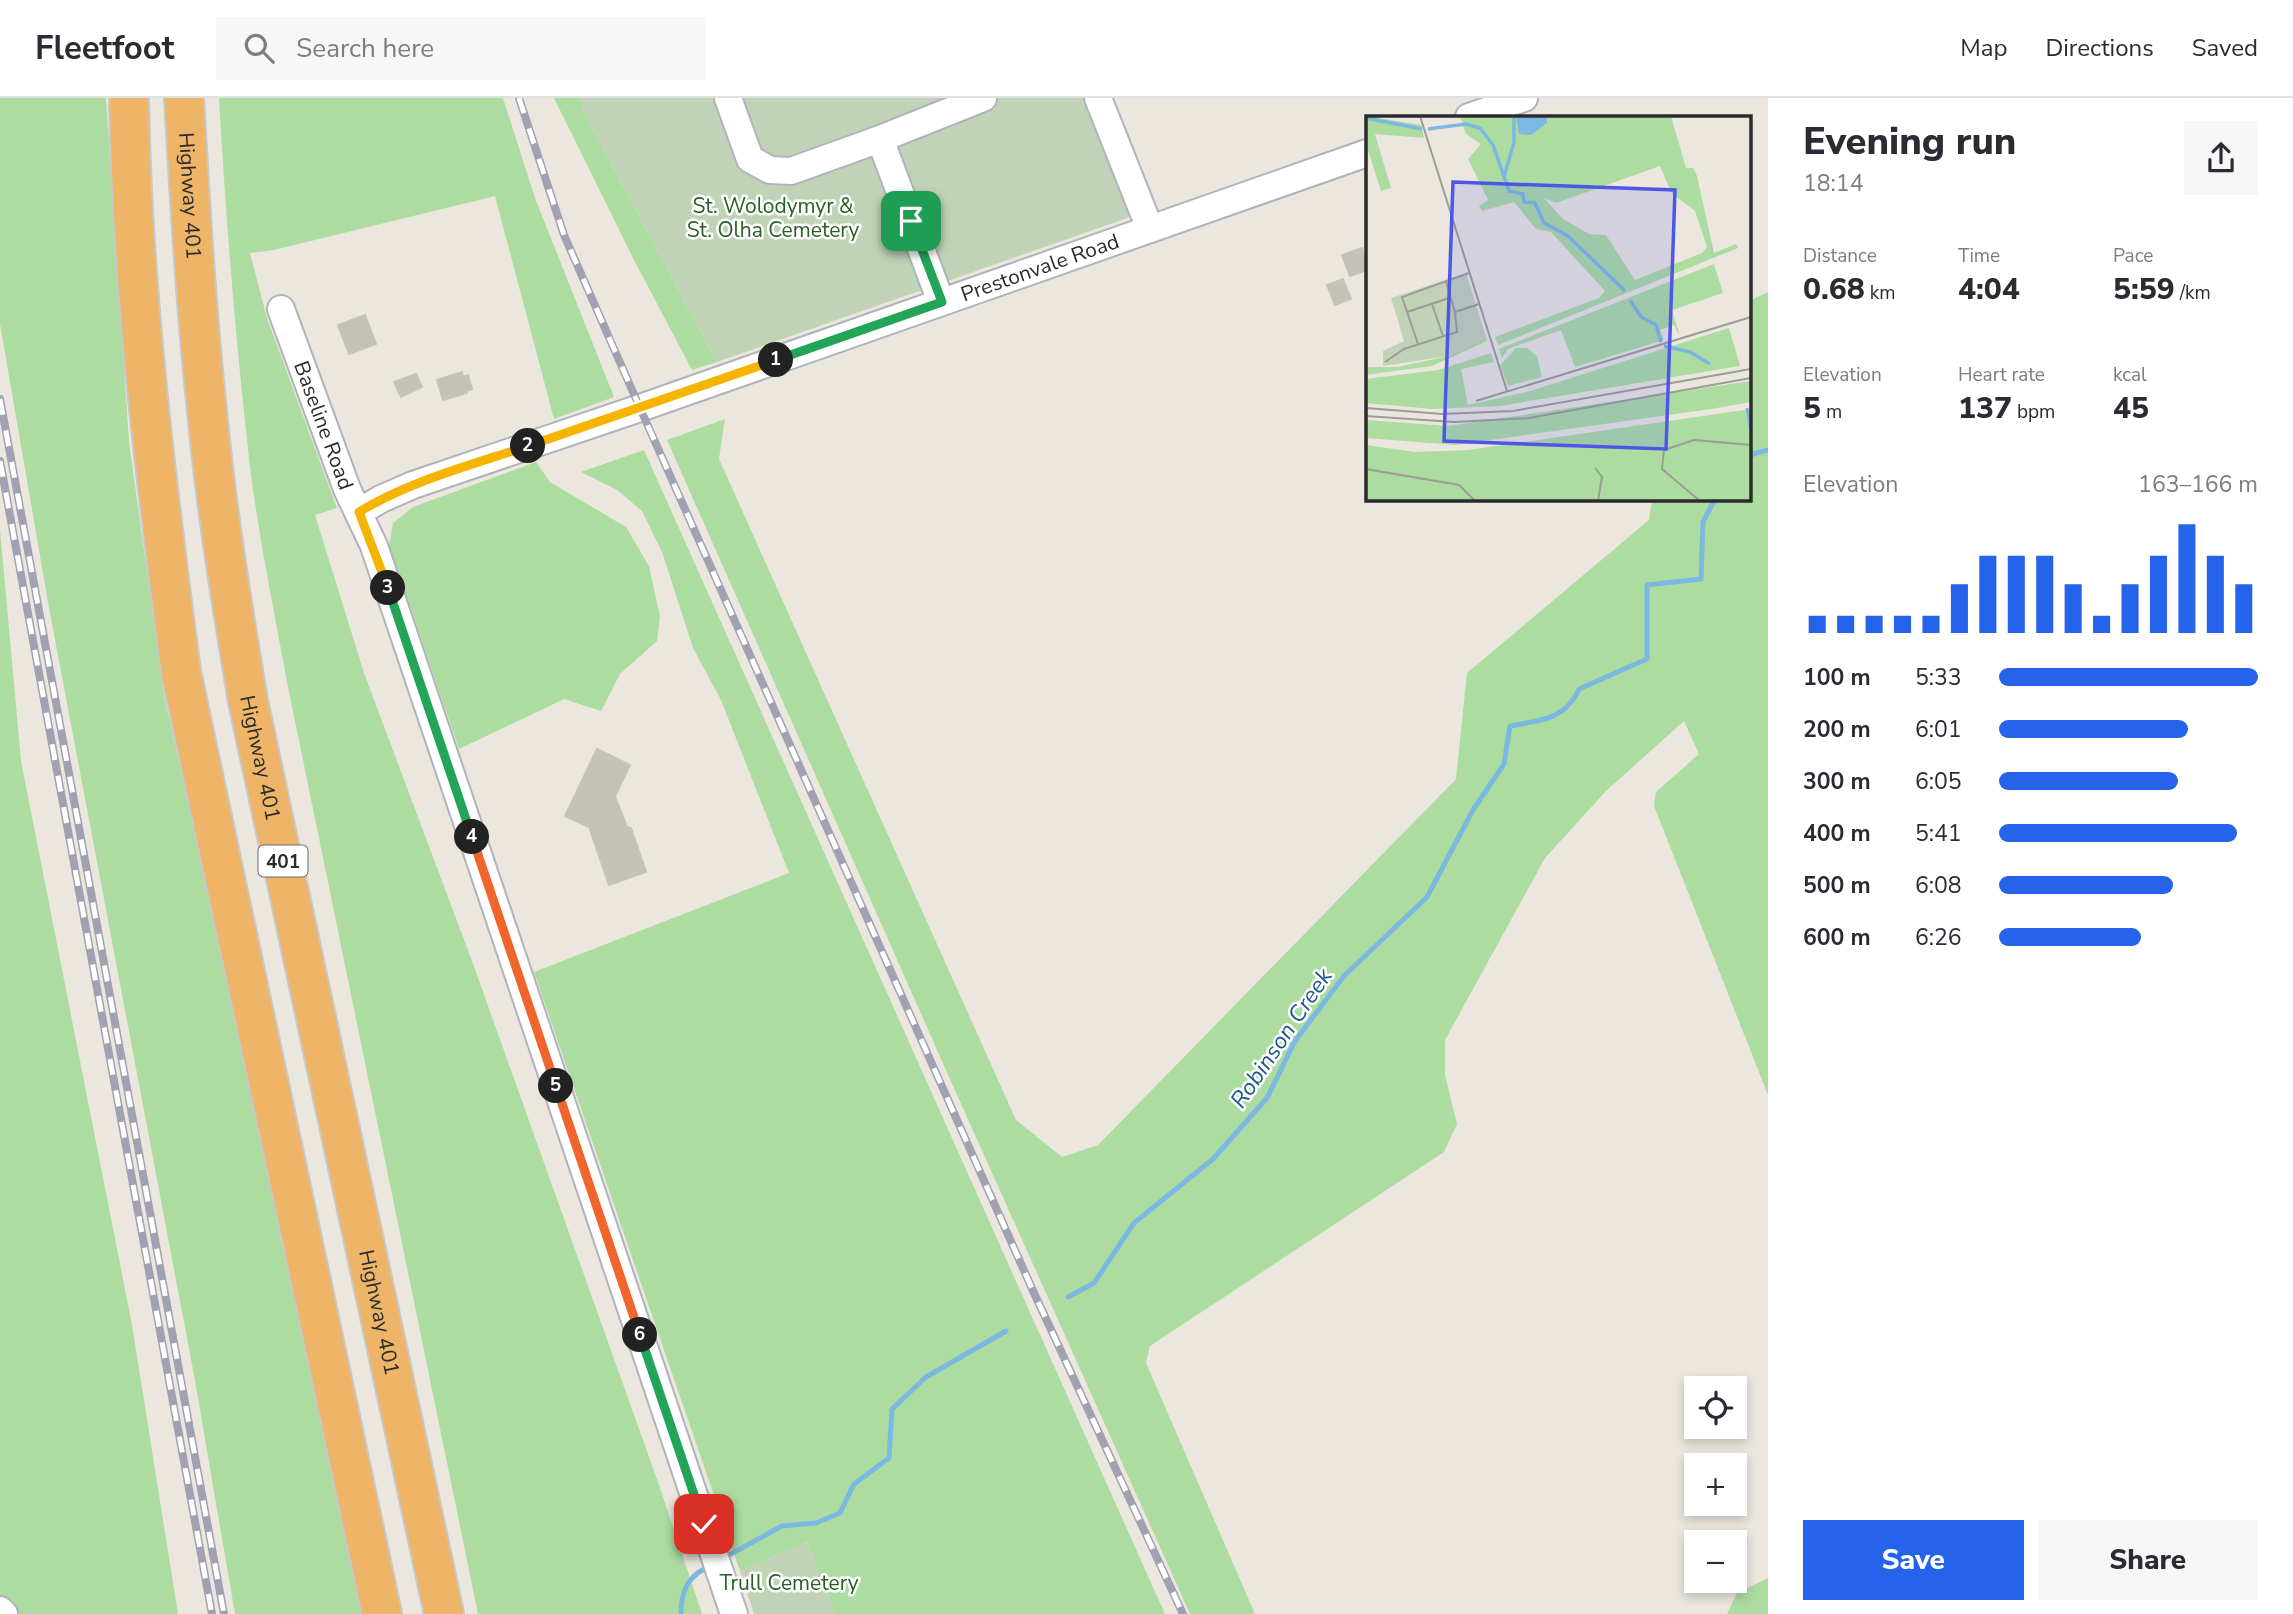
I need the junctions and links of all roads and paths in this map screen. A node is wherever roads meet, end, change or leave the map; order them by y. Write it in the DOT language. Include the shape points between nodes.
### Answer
graph roads {
  1 [pos="129,98"];
  2 [pos="184,98"];
  3 [pos="728,98"];
  4 [pos="1098,98"];
  5 [pos="1524,98"];
  6 [pos="978,99"];
  7 [pos="1472,116"];
  8 [pos="880,139"];
  9 [pos="1366,153"];
  10 [pos="1150,229"];
  11 [pos="942,302"];
  12 [pos="281,309"];
  13 [pos="359,512"];
  14 [pos="0,1610"];
  15 [pos="4,1614"];
  16 [pos="383,1614"];
  17 [pos="444,1614"];
  18 [pos="734,1614"];
  1 -- 16 [label="highway" via="145,355 181,672"];
  2 -- 17 [label="highway, Highway 401 / 401" via="207,413 248,701"];
  3 -- 8 [label="street" via="750,159 770,170 791,171"];
  4 -- 10 [label="street"];
  5 -- 7 [label="street"];
  6 -- 8 [label="street"];
  8 -- 11 [label="street"];
  9 -- 10 [label="street, Prestonvale Road"];
  10 -- 11 [label="street, Prestonvale Road"];
  11 -- 13 [label="street, Prestonvale Road" via="414,485"];
  12 -- 13 [label="street, Baseline Road"];
  13 -- 18 [label="street, Baseline Road"];
  14 -- 15 [label="street"];
}
